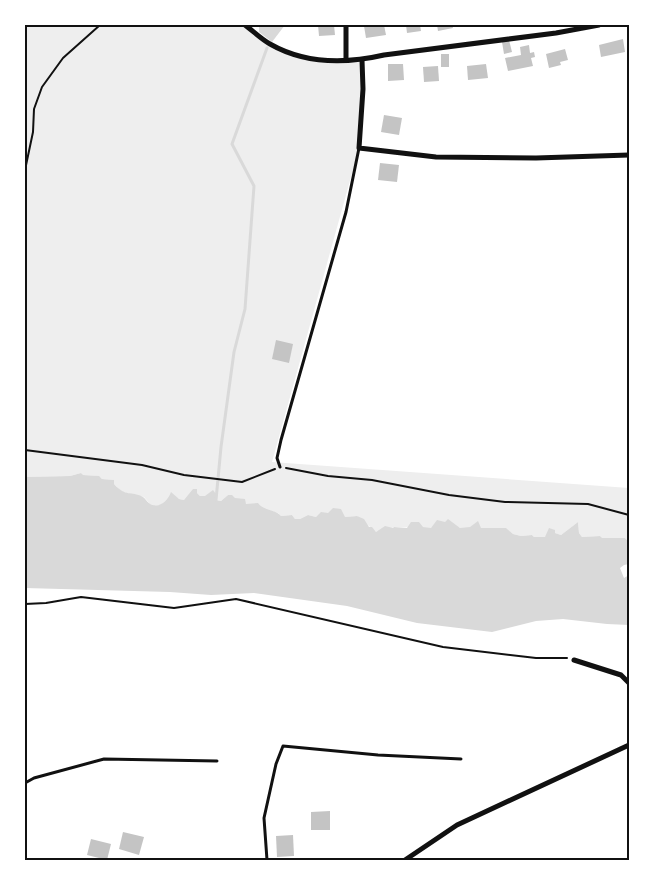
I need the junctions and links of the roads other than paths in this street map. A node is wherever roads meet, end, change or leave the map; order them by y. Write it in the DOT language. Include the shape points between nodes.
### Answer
graph roads {
  1 [pos="245,25"];
  2 [pos="346,25"];
  3 [pos="599,25"];
  4 [pos="346,60"];
  5 [pos="362,60"];
  6 [pos="359,148"];
  7 [pos="629,155"];
  8 [pos="280,467"];
  9 [pos="574,660"];
  10 [pos="629,683"];
  11 [pos="629,745"];
  12 [pos="461,758"];
  13 [pos="217,761"];
  14 [pos="25,783"];
  15 [pos="267,860"];
  16 [pos="405,860"];
  1 -- 4 [label="street" via="290,54 323,61"];
  2 -- 4 [label="street"];
  3 -- 5 [label="street" via="384,54"];
  4 -- 5 [label="street"];
  5 -- 6 [label="street"];
  6 -- 7 [label="street" via="436,157"];
  6 -- 8 [label="lane" via="346,212 280,440 277,458"];
  9 -- 10 [label="street" via="621,675"];
  11 -- 16 [label="street" via="457,825"];
  12 -- 15 [label="lane" via="378,755 283,746 264,818"];
  13 -- 14 [label="lane" via="104,760"];
}
